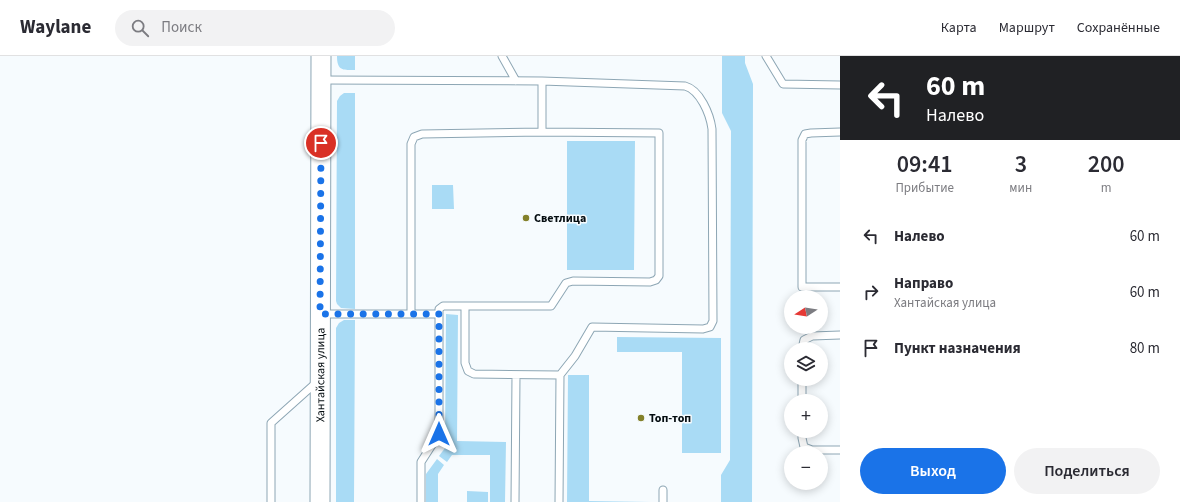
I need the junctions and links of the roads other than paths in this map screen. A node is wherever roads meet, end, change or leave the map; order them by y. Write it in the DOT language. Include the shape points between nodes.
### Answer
graph roads {
  1 [pos="321,56"];
  2 [pos="502,56"];
  3 [pos="766,56"];
  4 [pos="321,80"];
  5 [pos="516,81"];
  6 [pos="542,81"];
  7 [pos="840,85"];
  8 [pos="542,132"];
  9 [pos="840,132"];
  10 [pos="840,287"];
  11 [pos="465,306"];
  12 [pos="320,314"];
  13 [pos="411,314"];
  14 [pos="439,314"];
  15 [pos="840,335"];
  16 [pos="804,342"];
  17 [pos="516,375"];
  18 [pos="560,375"];
  19 [pos="320,379"];
  20 [pos="802,438"];
  21 [pos="840,450"];
  22 [pos="663,490"];
  23 [pos="271,502"];
  24 [pos="320,502"];
  25 [pos="421,502"];
  26 [pos="515,502"];
  27 [pos="559,502"];
  28 [pos="663,502"];
  1 -- 4 [label="street, Хантайская улица"];
  2 -- 5 [label="lane"];
  3 -- 7 [label="lane" via="783,84"];
  4 -- 5 [label="lane"];
  4 -- 12 [label="street, Хантайская улица"];
  5 -- 6 [label="lane"];
  6 -- 8 [label="lane"];
  6 -- 18 [label="lane" via="685,86 694,91 706,107 712,129 714,313 710,327 592,327"];
  8 -- 11 [label="lane" via="659,133 659,276 650,282 573,281 566,283 551,306"];
  8 -- 13 [label="lane" via="422,134 414,137 411,144"];
  9 -- 10 [label="lane" via="805,134 802,140 802,286"];
  11 -- 14 [label="lane" via="443,306 439,309"];
  11 -- 17 [label="lane" via="465,363 468,371 474,374"];
  12 -- 13 [label="lane"];
  12 -- 19 [label="street, Хантайская улица"];
  13 -- 14 [label="lane"];
  14 -- 25 [label="lane" via="439,434 421,462"];
  15 -- 16 [label="lane" via="812,336"];
  17 -- 18 [label="lane"];
  17 -- 26 [label="lane"];
  18 -- 27 [label="lane"];
  19 -- 23 [label="lane" via="271,423"];
  19 -- 24 [label="street, Хантайская улица"];
  20 -- 21 [label="lane" via="804,447 812,450"];
  22 -- 28 [label="lane"];
}
